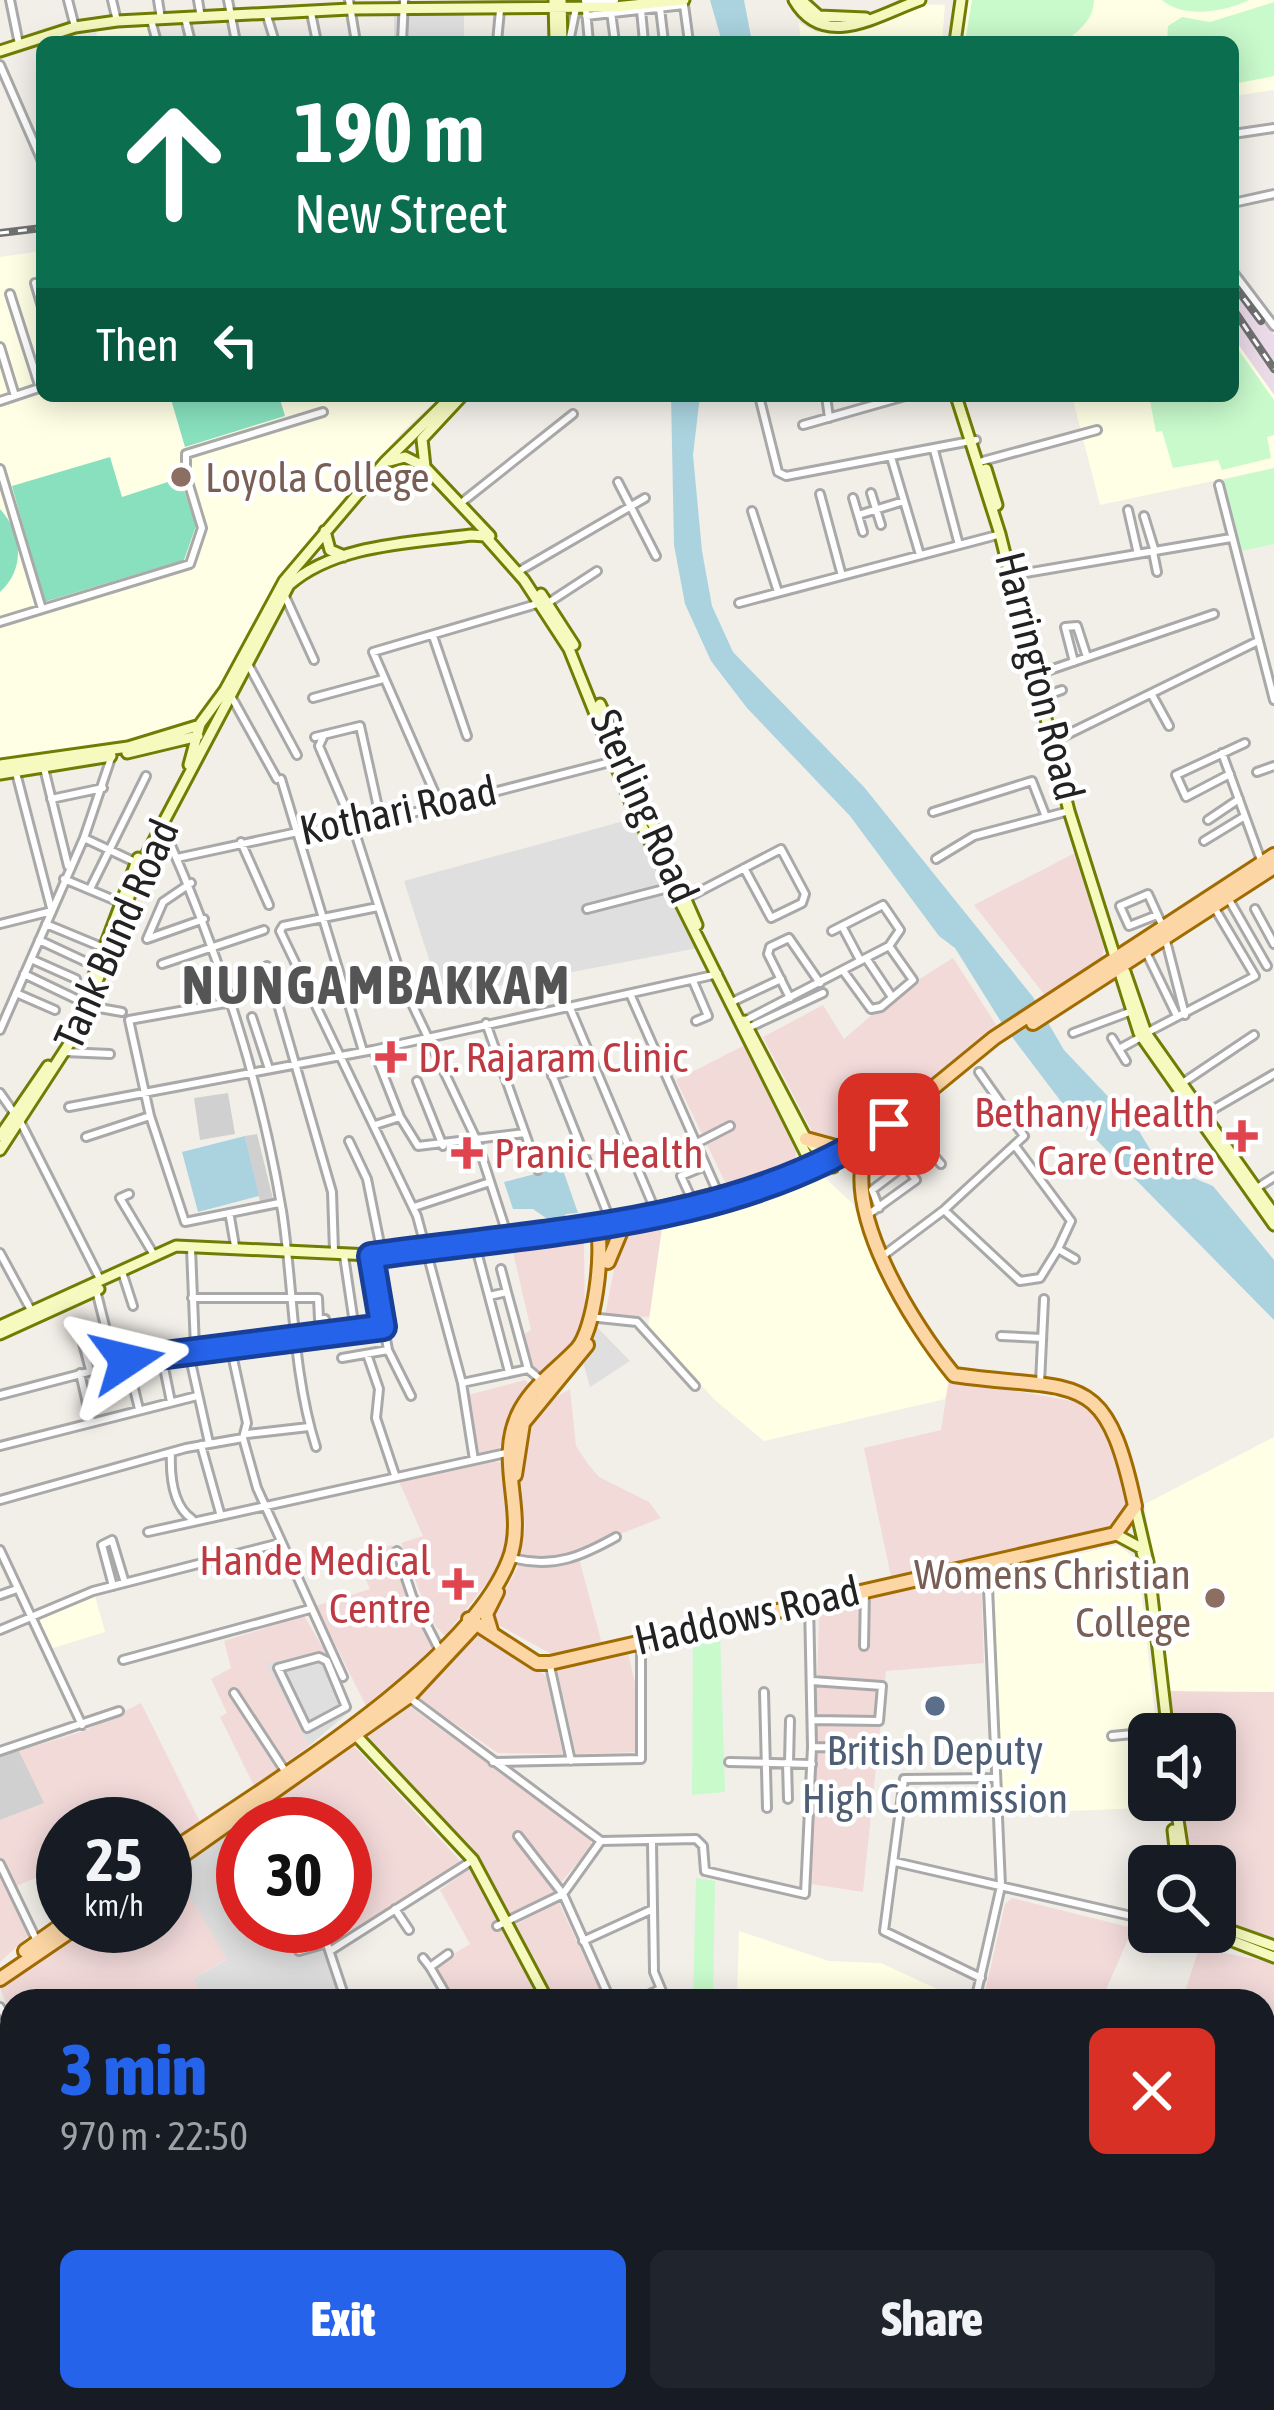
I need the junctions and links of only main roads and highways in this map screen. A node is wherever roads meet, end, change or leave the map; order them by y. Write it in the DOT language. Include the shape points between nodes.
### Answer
graph roads {
  1 [pos="684,0"];
  2 [pos="797,0"];
  3 [pos="904,0"];
  4 [pos="920,0"];
  5 [pos="958,0"];
  6 [pos="608,2"];
  7 [pos="350,4"];
  8 [pos="404,4"];
  9 [pos="445,4"];
  10 [pos="498,4"];
  11 [pos="558,4"];
  12 [pos="637,5"];
  13 [pos="584,7"];
  14 [pos="57,36"];
  15 [pos="558,36"];
  16 [pos="559,36"];
  17 [pos="954,36"];
  18 [pos="36,41"];
  19 [pos="0,50"];
  20 [pos="446,402"];
  21 [pos="456,402"];
  22 [pos="961,402"];
  23 [pos="974,441"];
  24 [pos="385,462"];
  25 [pos="425,467"];
  26 [pos="472,519"];
  27 [pos="326,531"];
  28 [pos="1002,534"];
  29 [pos="456,537"];
  30 [pos="344,556"];
  31 [pos="286,587"];
  32 [pos="544,603"];
  33 [pos="215,722"];
  34 [pos="198,730"];
  35 [pos="210,734"];
  36 [pos="1053,742"];
  37 [pos="0,770"];
  38 [pos="160,823"];
  39 [pos="1270,862"];
  40 [pos="1162,927"];
  41 [pos="1117,961"];
  42 [pos="717,974"];
  43 [pos="1144,1035"];
  44 [pos="996,1041"];
  45 [pos="62,1051"];
  46 [pos="17,1116"];
  47 [pos="1200,1117"];
  48 [pos="0,1136"];
  49 [pos="806,1145"];
  50 [pos="0,1150"];
  51 [pos="855,1157"];
  52 [pos="830,1163"];
  53 [pos="814,1171"];
  54 [pos="1274,1214"];
  55 [pos="626,1220"];
  56 [pos="604,1224"];
  57 [pos="1274,1226"];
  58 [pos="176,1246"];
  59 [pos="99,1286"];
  60 [pos="592,1317"];
  61 [pos="0,1330"];
  62 [pos="546,1385"];
  63 [pos="1135,1506"];
  64 [pos="1115,1534"];
  65 [pos="472,1622"];
  66 [pos="493,1635"];
  67 [pos="434,1663"];
  68 [pos="1163,1713"];
  69 [pos="1163,1713"];
  70 [pos="353,1732"];
  71 [pos="192,1836"];
  72 [pos="192,1849"];
  73 [pos="1236,1932"];
  74 [pos="1236,1942"];
  75 [pos="36,1946"];
  76 [pos="1274,1946"];
  77 [pos="36,1947"];
  78 [pos="33,1948"];
  79 [pos="1274,1957"];
  80 [pos="0,1975"];
  81 [pos="541,1989"];
  1 -- 6 [label="main road"];
  2 -- 3 [label="main road" via="812,13 846,19"];
  2 -- 4 [label="main road" via="814,21 848,26"];
  5 -- 17 [label="main road"];
  6 -- 12 [label="main road"];
  6 -- 13 [label="main road"];
  7 -- 8 [label="main road"];
  7 -- 14 [label="main road" via="285,15 117,21"];
  8 -- 9 [label="main road"];
  9 -- 10 [label="main road"];
  10 -- 11 [label="main road"];
  11 -- 13 [label="main road"];
  11 -- 15 [label="main road"];
  11 -- 16 [label="main road"];
  18 -- 19 [label="main road"];
  20 -- 24 [label="main road"];
  21 -- 25 [label="main road" via="422,439"];
  22 -- 23 [label="main road, Harrington Road"];
  23 -- 28 [label="main road"];
  23 -- 28 [label="main road, Harrington Road"];
  24 -- 25 [label="main road" via="405,457"];
  24 -- 27 [label="main road"];
  25 -- 26 [label="main road, Sterling Road"];
  26 -- 29 [label="main road"];
  26 -- 32 [label="main road, Sterling Road"];
  27 -- 30 [label="main road" via="330,550"];
  27 -- 31 [label="main road"];
  28 -- 36 [label="main road"];
  28 -- 36 [label="main road, Harrington Road"];
  29 -- 30 [label="main road"];
  29 -- 32 [label="main road, Sterling Road" via="485,536"];
  30 -- 31 [label="main road" via="310,566"];
  31 -- 33 [label="main road, Tank Bund Road"];
  31 -- 34 [label="main road, Tank Bund Road"];
  32 -- 42 [label="main road, Sterling Road" via="632,806"];
  32 -- 42 [label="main road, Sterling Road" via="577,652"];
  33 -- 34 [label="main road"];
  33 -- 35 [label="main road, Tank Bund Road"];
  34 -- 35 [label="main road"];
  34 -- 37 [label="main road"];
  34 -- 37 [label="main road" via="112,755"];
  34 -- 38 [label="main road, Tank Bund Road"];
  35 -- 38 [label="main road, Tank Bund Road"];
  36 -- 41 [label="main road, Harrington Road"];
  36 -- 41 [label="main road"];
  38 -- 45 [label="main road, Tank Bund Road" via="88,1006"];
  38 -- 45 [label="main road, Tank Bund Road" via="135,862"];
  39 -- 40 [label="main road"];
  39 -- 40 [label="main road" via="1214,907"];
  40 -- 41 [label="main road"];
  40 -- 41 [label="main road" via="1145,950"];
  41 -- 43 [label="main road"];
  41 -- 43 [label="main road"];
  41 -- 44 [label="main road"];
  42 -- 49 [label="main road, Sterling Road"];
  42 -- 49 [label="main road, Sterling Road"];
  43 -- 47 [label="main road"];
  43 -- 47 [label="main road"];
  44 -- 51 [label="main road"];
  44 -- 51 [label="main road"];
  45 -- 46 [label="main road, Tank Bund Road"];
  46 -- 48 [label="main road, Tank Bund Road"];
  46 -- 50 [label="main road, Tank Bund Road"];
  47 -- 54 [label="main road"];
  47 -- 57 [label="main road"];
  49 -- 51 [label="main road"];
  49 -- 52 [label="main road, Sterling Road"];
  49 -- 53 [label="main road"];
  51 -- 52 [label="main road"];
  51 -- 63 [label="main road" via="864,1212 922,1334 954,1375 1073,1388 1105,1410"];
  52 -- 53 [label="main road"];
  53 -- 55 [label="main road"];
  55 -- 56 [label="main road"];
  55 -- 60 [label="main road"];
  56 -- 58 [label="main road" via="377,1255"];
  56 -- 60 [label="main road"];
  58 -- 59 [label="main road"];
  58 -- 59 [label="main road"];
  59 -- 61 [label="main road"];
  60 -- 62 [label="main road"];
  60 -- 62 [label="main road" via="587,1347"];
  62 -- 65 [label="main road" via="512,1426 506,1453 514,1541"];
  62 -- 66 [label="main road" via="518,1446 518,1560 486,1614"];
  63 -- 64 [label="main road"];
  63 -- 68 [label="main road"];
  64 -- 66 [label="main road, Haddows Road" via="550,1663"];
  64 -- 69 [label="main road" via="1141,1548"];
  65 -- 66 [label="main road"];
  65 -- 67 [label="main road"];
  67 -- 70 [label="main road"];
  67 -- 70 [label="main road" via="408,1697"];
  70 -- 71 [label="main road" via="334,1736"];
  70 -- 72 [label="main road"];
  70 -- 81 [label="main road" via="473,1860"];
  73 -- 76 [label="main road"];
  74 -- 79 [label="main road"];
  75 -- 78 [label="main road"];
  77 -- 78 [label="main road"];
  78 -- 80 [label="main road"];
}
